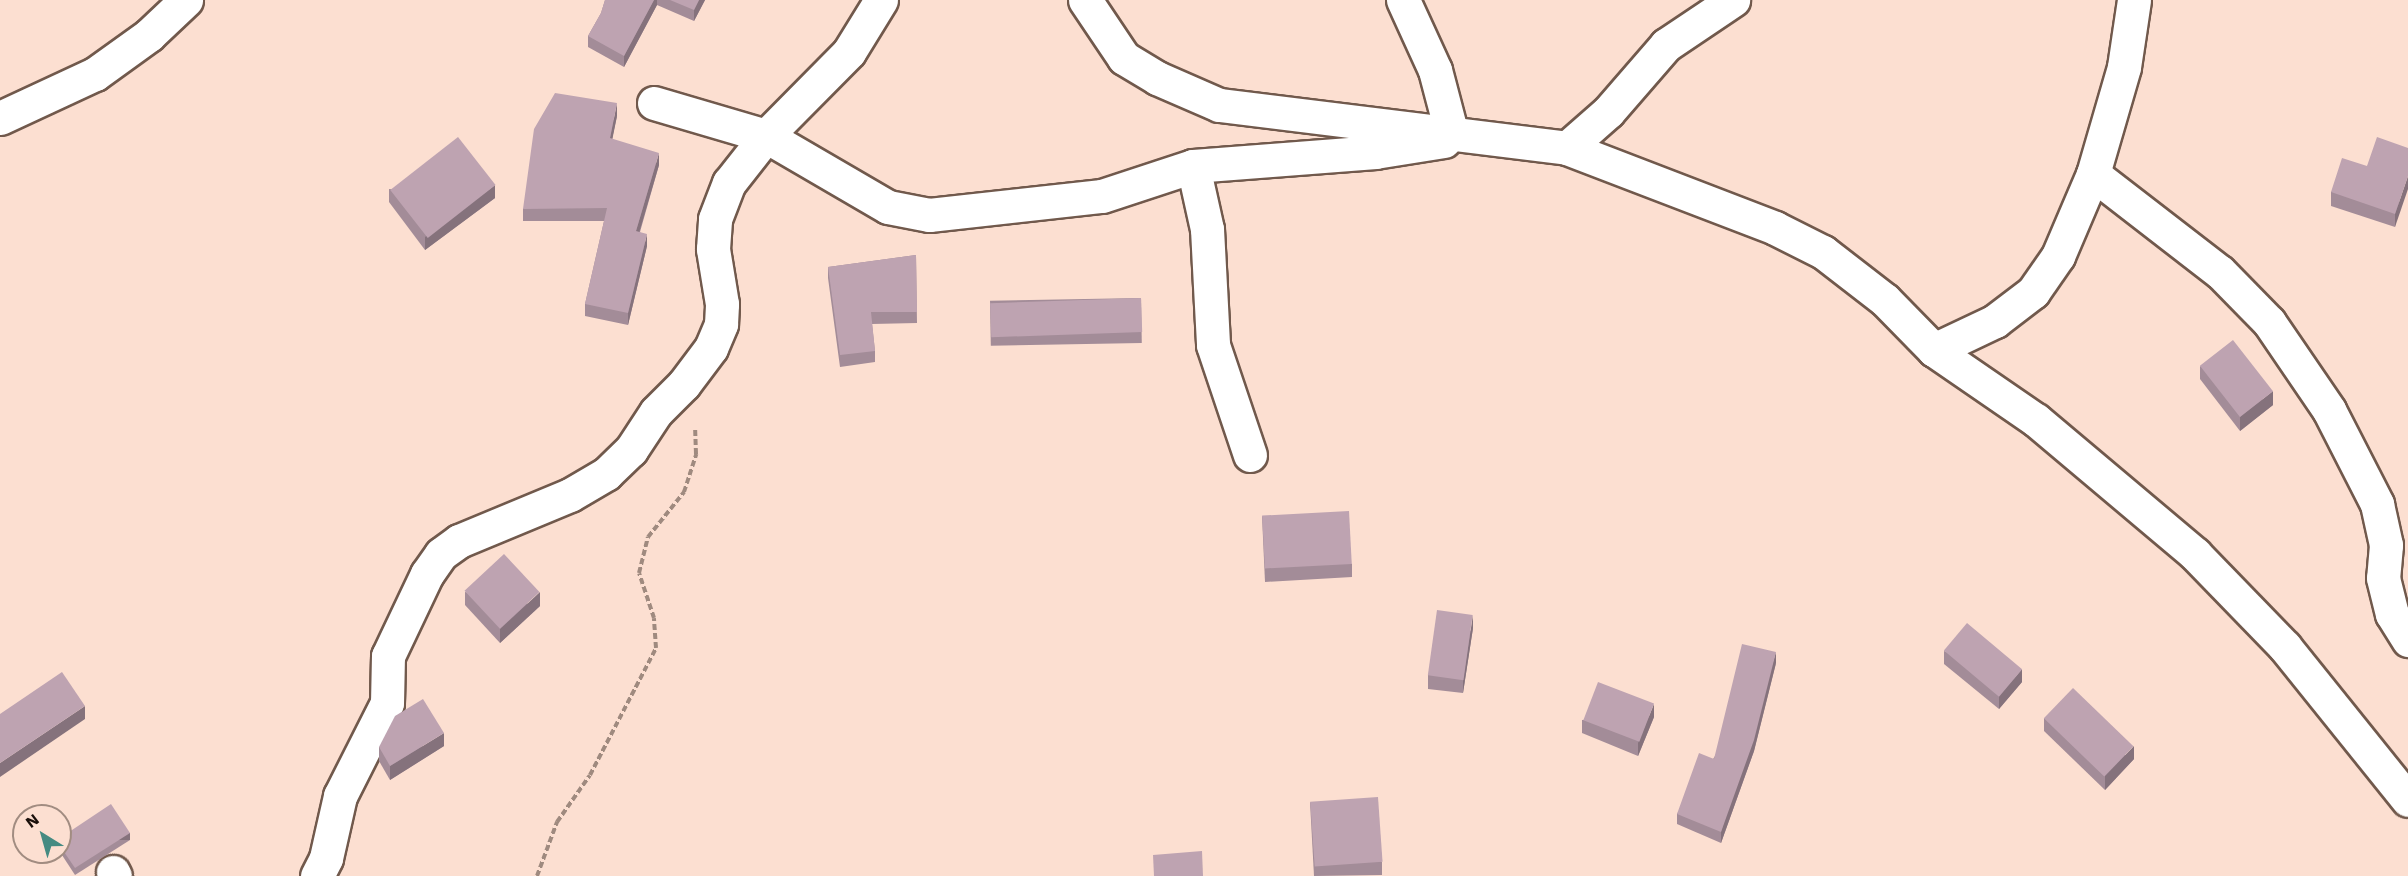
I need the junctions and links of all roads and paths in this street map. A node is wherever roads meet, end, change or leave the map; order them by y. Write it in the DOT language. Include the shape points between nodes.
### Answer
graph roads {
  1 [pos="186,0"];
  2 [pos="881,0"];
  3 [pos="1085,0"];
  4 [pos="1403,0"];
  5 [pos="1733,0"];
  6 [pos="2134,0"];
  7 [pos="654,103"];
  8 [pos="0,118"];
  9 [pos="1451,131"];
  10 [pos="1484,135"];
  11 [pos="766,136"];
  12 [pos="1567,148"];
  13 [pos="1193,166"];
  14 [pos="2093,174"];
  15 [pos="1934,350"];
  16 [pos="684,384"];
  17 [pos="1250,455"];
  18 [pos="2408,640"];
  19 [pos="2407,793"];
  20 [pos="316,876"];
  21 [pos="537,876"];
  1 -- 8 [label="street" via="149,35 95,74"];
  2 -- 11 [label="street" via="849,52"];
  3 -- 9 [label="street" via="1124,58 1157,78 1219,105"];
  4 -- 9 [label="street" via="1435,69"];
  5 -- 12 [label="street" via="1666,45 1608,112"];
  6 -- 14 [label="street" via="2124,67"];
  7 -- 11 [label="street"];
  9 -- 10 [label="street"];
  10 -- 12 [label="street"];
  10 -- 13 [label="street" via="1375,152"];
  11 -- 13 [label="street" via="888,207 929,215 1102,196"];
  11 -- 16 [label="street" via="729,183 715,219 713,249 722,304 721,324 711,348"];
  12 -- 15 [label="street" via="1775,228 1823,252 1885,300"];
  13 -- 17 [label="street" via="1207,229 1213,345"];
  14 -- 15 [label="street" via="2058,255 2033,292 1995,321"];
  14 -- 18 [label="street" via="2236,288 2269,322 2330,410 2377,504 2386,545 2383,578 2392,614"];
  15 -- 19 [label="street" via="2036,420 2195,554 2285,647"];
  16 -- 20 [label="street" via="656,412 632,450 606,474 570,495 459,541 441,554 427,574 388,656 387,703 340,796 326,858"];
  16 -- 21 [label="path" via="695,422 696,454 684,492 648,537 639,573 654,618 656,648 590,775 557,822"];
}
